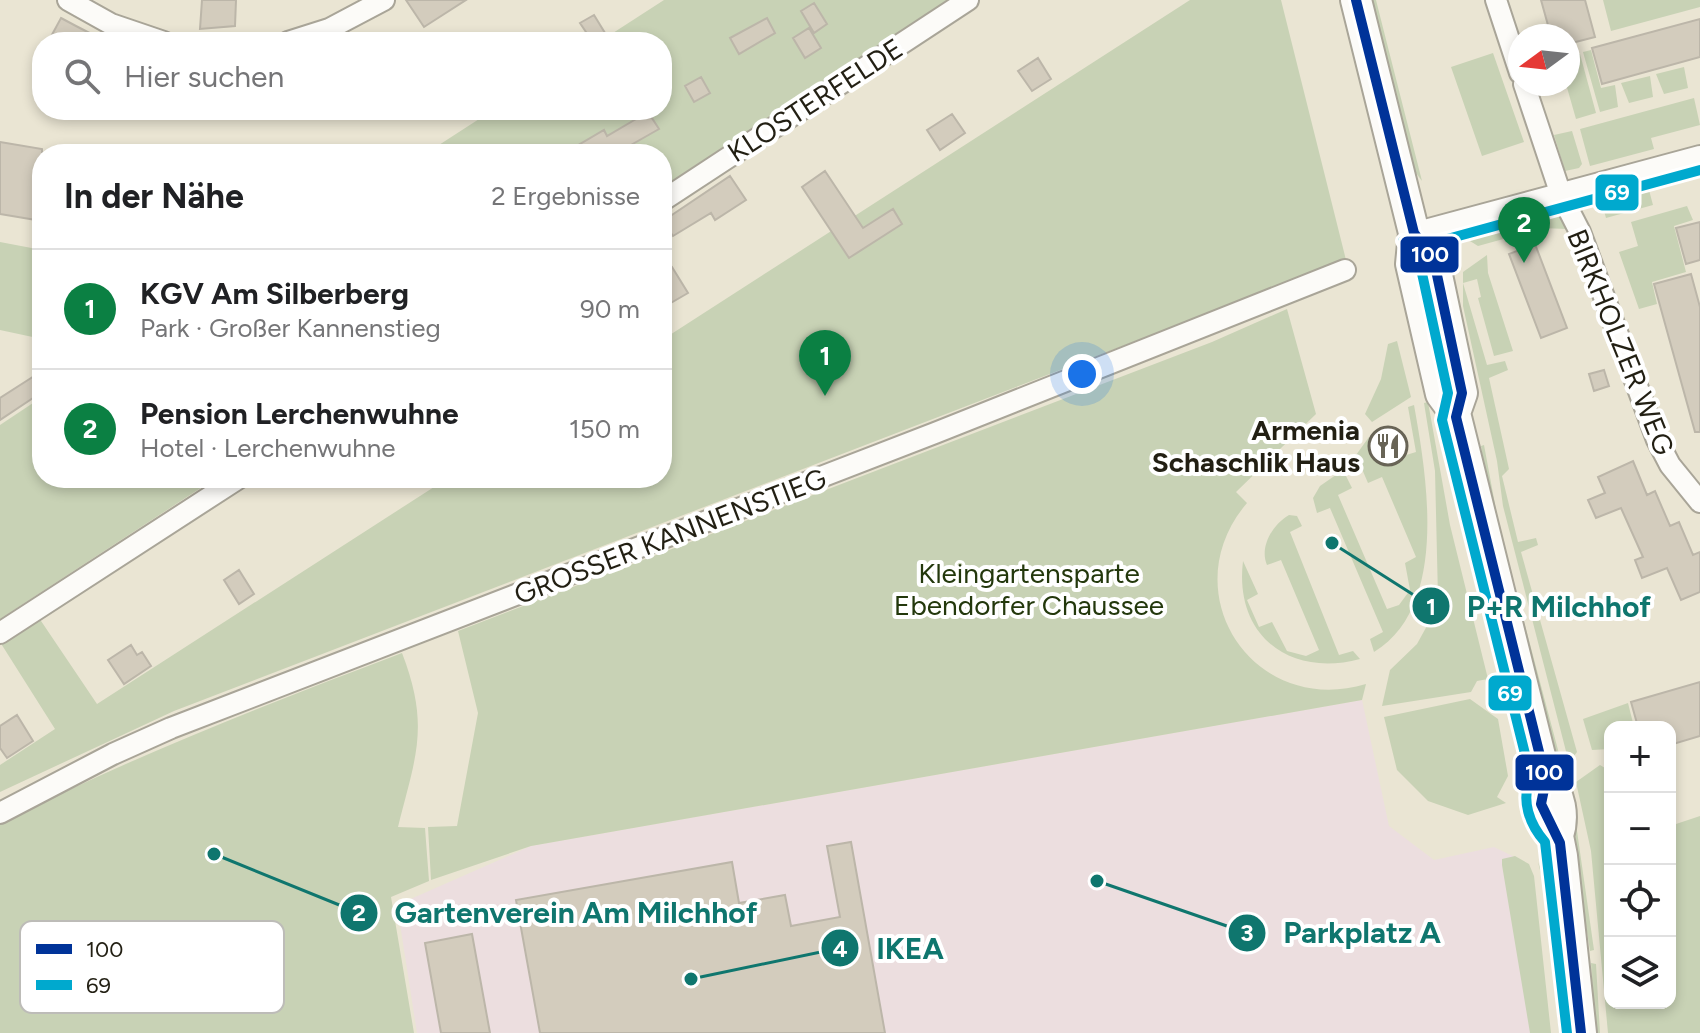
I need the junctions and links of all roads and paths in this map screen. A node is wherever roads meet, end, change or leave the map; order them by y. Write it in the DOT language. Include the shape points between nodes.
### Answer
graph roads {
  1 [pos="68,0"];
  2 [pos="384,0"];
  3 [pos="968,0"];
  4 [pos="1356,0"];
  5 [pos="1496,0"];
  6 [pos="135,32"];
  7 [pos="320,32"];
  8 [pos="1508,36"];
  9 [pos="1528,96"];
  10 [pos="1700,156"];
  11 [pos="672,194"];
  12 [pos="1561,195"];
  13 [pos="1414,233"];
  14 [pos="1345,270"];
  15 [pos="224,488"];
  16 [pos="1700,502"];
  17 [pos="0,633"];
  18 [pos="0,813"];
  19 [pos="1581,1033"];
  1 -- 6 [label="street"];
  2 -- 7 [label="street"];
  3 -- 11 [label="street, KLOSTERFELDE"];
  4 -- 13 [label="main road"];
  5 -- 8 [label="street"];
  9 -- 12 [label="street, BIRKHOLZER WEG"];
  10 -- 12 [label="street"];
  12 -- 13 [label="street"];
  12 -- 16 [label="street, BIRKHOLZER WEG" via="1580,232 1661,450"];
  13 -- 19 [label="main road" via="1414,281 1441,394 1455,413 1546,780 1539,794 1546,822 1558,836"];
  14 -- 18 [label="street, GROSSER KANNENSTIEG" via="171,728"];
  15 -- 17 [label="street"];
}
